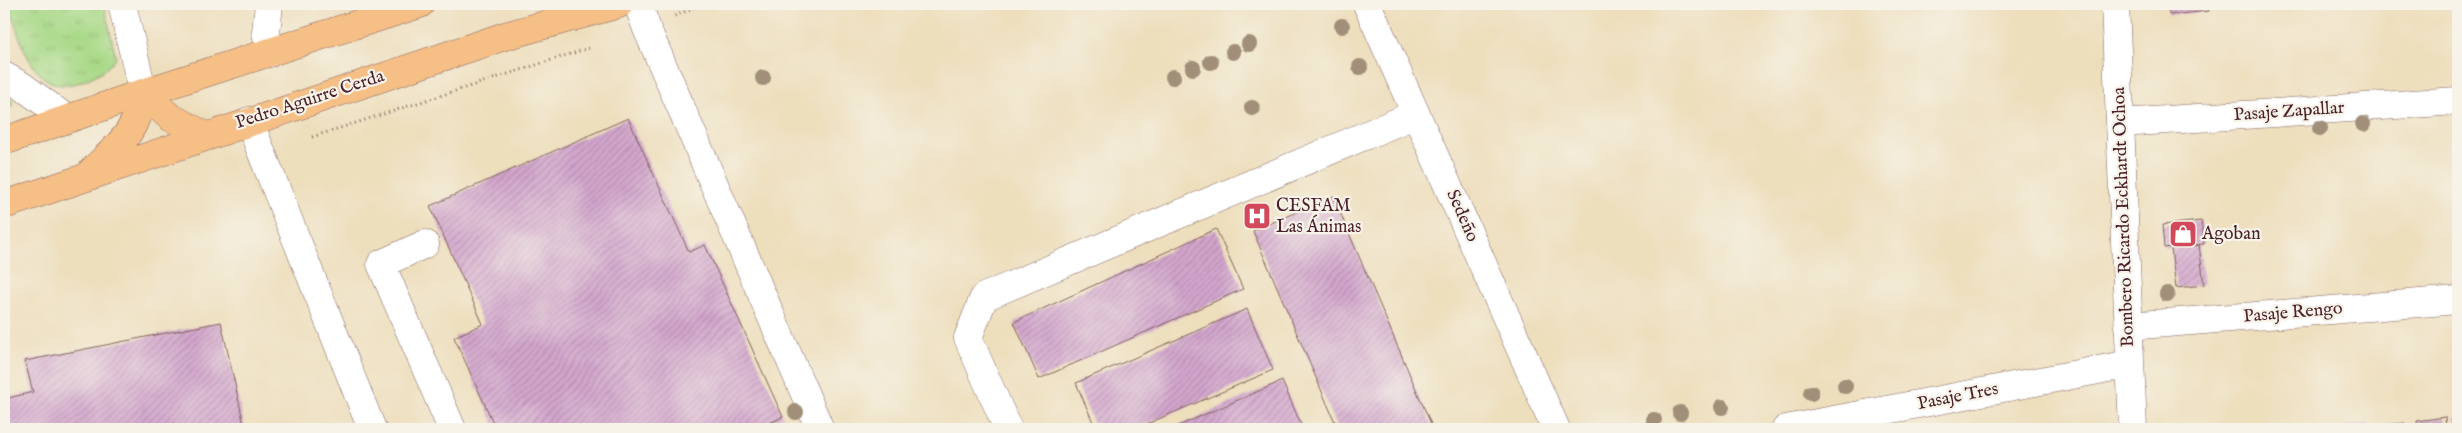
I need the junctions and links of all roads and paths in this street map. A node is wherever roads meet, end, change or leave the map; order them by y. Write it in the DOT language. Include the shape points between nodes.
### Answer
graph roads {
  1 [pos="122,4"];
  2 [pos="269,4"];
  3 [pos="420,4"];
  4 [pos="619,4"];
  5 [pos="638,4"];
  6 [pos="1367,4"];
  7 [pos="2115,4"];
  8 [pos="270,53"];
  9 [pos="4,76"];
  10 [pos="143,93"];
  11 [pos="2458,102"];
  12 [pos="1416,114"];
  13 [pos="67,119"];
  14 [pos="249,120"];
  15 [pos="2120,123"];
  16 [pos="206,136"];
  17 [pos="4,141"];
  18 [pos="88,176"];
  19 [pos="4,205"];
  20 [pos="424,244"];
  21 [pos="2458,300"];
  22 [pos="2128,326"];
  23 [pos="2130,364"];
  24 [pos="372,429"];
  25 [pos="452,429"];
  26 [pos="820,429"];
  27 [pos="1008,429"];
  28 [pos="1556,429"];
  29 [pos="1786,429"];
  30 [pos="2133,429"];
  1 -- 10 [label="street"];
  2 -- 8 [label="street" via="266,32"];
  3 -- 8 [label="highway"];
  4 -- 14 [label="highway, Pedro Aguirre Cerda" via="505,36"];
  5 -- 26 [label="street"];
  6 -- 12 [label="street, Sedeño"];
  7 -- 15 [label="street, Bombero Ricardo Eckhardt Ochoa"];
  8 -- 10 [label="highway"];
  9 -- 13 [label="street"];
  10 -- 13 [label="highway"];
  10 -- 16 [label="highway" via="170,117"];
  10 -- 18 [label="highway" via="135,124 126,138"];
  11 -- 15 [label="street, Pasaje Zapallar"];
  12 -- 27 [label="street" via="984,297 968,338"];
  12 -- 28 [label="street, Sedeño"];
  13 -- 17 [label="highway"];
  14 -- 16 [label="highway, Pedro Aguirre Cerda"];
  14 -- 24 [label="street"];
  15 -- 22 [label="street, Bombero Ricardo Eckhardt Ochoa"];
  16 -- 18 [label="highway, Pedro Aguirre Cerda"];
  18 -- 19 [label="highway, Pedro Aguirre Cerda"];
  20 -- 25 [label="street" via="380,264"];
  21 -- 22 [label="street, Pasaje Rengo"];
  22 -- 23 [label="street, Bombero Ricardo Eckhardt Ochoa"];
  23 -- 29 [label="street, Pasaje Tres"];
  23 -- 30 [label="street, Bombero Ricardo Eckhardt Ochoa"];
}
